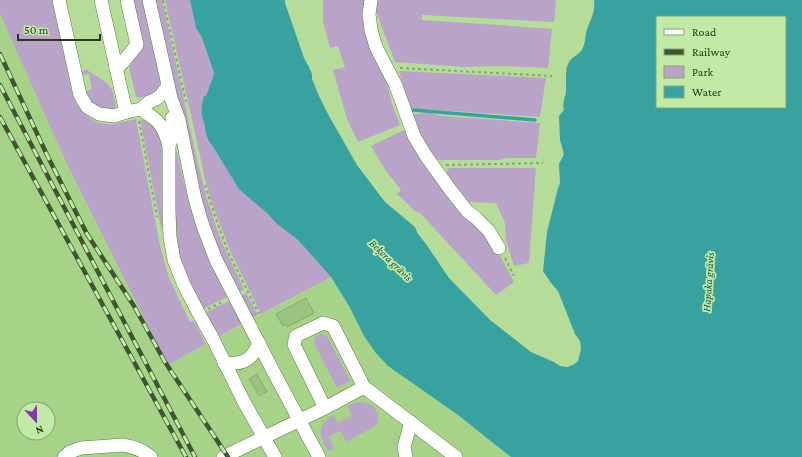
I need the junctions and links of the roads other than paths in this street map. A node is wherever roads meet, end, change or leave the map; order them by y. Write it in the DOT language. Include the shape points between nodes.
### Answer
graph roads {
  1 [pos="60,0"];
  2 [pos="101,0"];
  3 [pos="127,0"];
  4 [pos="149,0"];
  5 [pos="371,0"];
  6 [pos="116,69"];
  7 [pos="170,92"];
  8 [pos="141,109"];
  9 [pos="126,112"];
  10 [pos="169,145"];
  11 [pos="500,248"];
  12 [pos="259,343"];
  13 [pos="224,363"];
  14 [pos="364,387"];
  15 [pos="325,408"];
  16 [pos="299,420"];
  17 [pos="411,422"];
  18 [pos="264,437"];
  19 [pos="64,457"];
  20 [pos="151,457"];
  21 [pos="223,457"];
  22 [pos="275,457"];
  23 [pos="319,457"];
  24 [pos="406,457"];
  25 [pos="456,457"];
  1 -- 9 [label="street" via="80,95 86,107 100,114 114,116"];
  2 -- 6 [label="street"];
  3 -- 6 [label="street" via="137,45"];
  4 -- 7 [label="street"];
  5 -- 11 [label="street" via="369,14 376,47 396,86 414,136 432,165 467,211 489,231"];
  6 -- 9 [label="street"];
  7 -- 8 [label="street"];
  7 -- 10 [label="street" via="173,135"];
  7 -- 12 [label="street" via="179,120 203,226 216,260"];
  8 -- 9 [label="street"];
  8 -- 10 [label="street" via="161,126"];
  10 -- 13 [label="street" via="170,237 174,260"];
  12 -- 13 [label="street" via="252,355 242,362"];
  12 -- 16 [label="street"];
  13 -- 18 [label="street"];
  14 -- 15 [label="street"];
  14 -- 15 [label="street" via="333,326 323,323 296,336 294,345"];
  14 -- 17 [label="street"];
  15 -- 16 [label="street"];
  16 -- 18 [label="street"];
  16 -- 23 [label="street"];
  17 -- 24 [label="street" via="404,447"];
  17 -- 25 [label="street"];
  18 -- 21 [label="street"];
  18 -- 22 [label="street"];
  19 -- 20 [label="street" via="81,448 123,446 135,448"];
}
